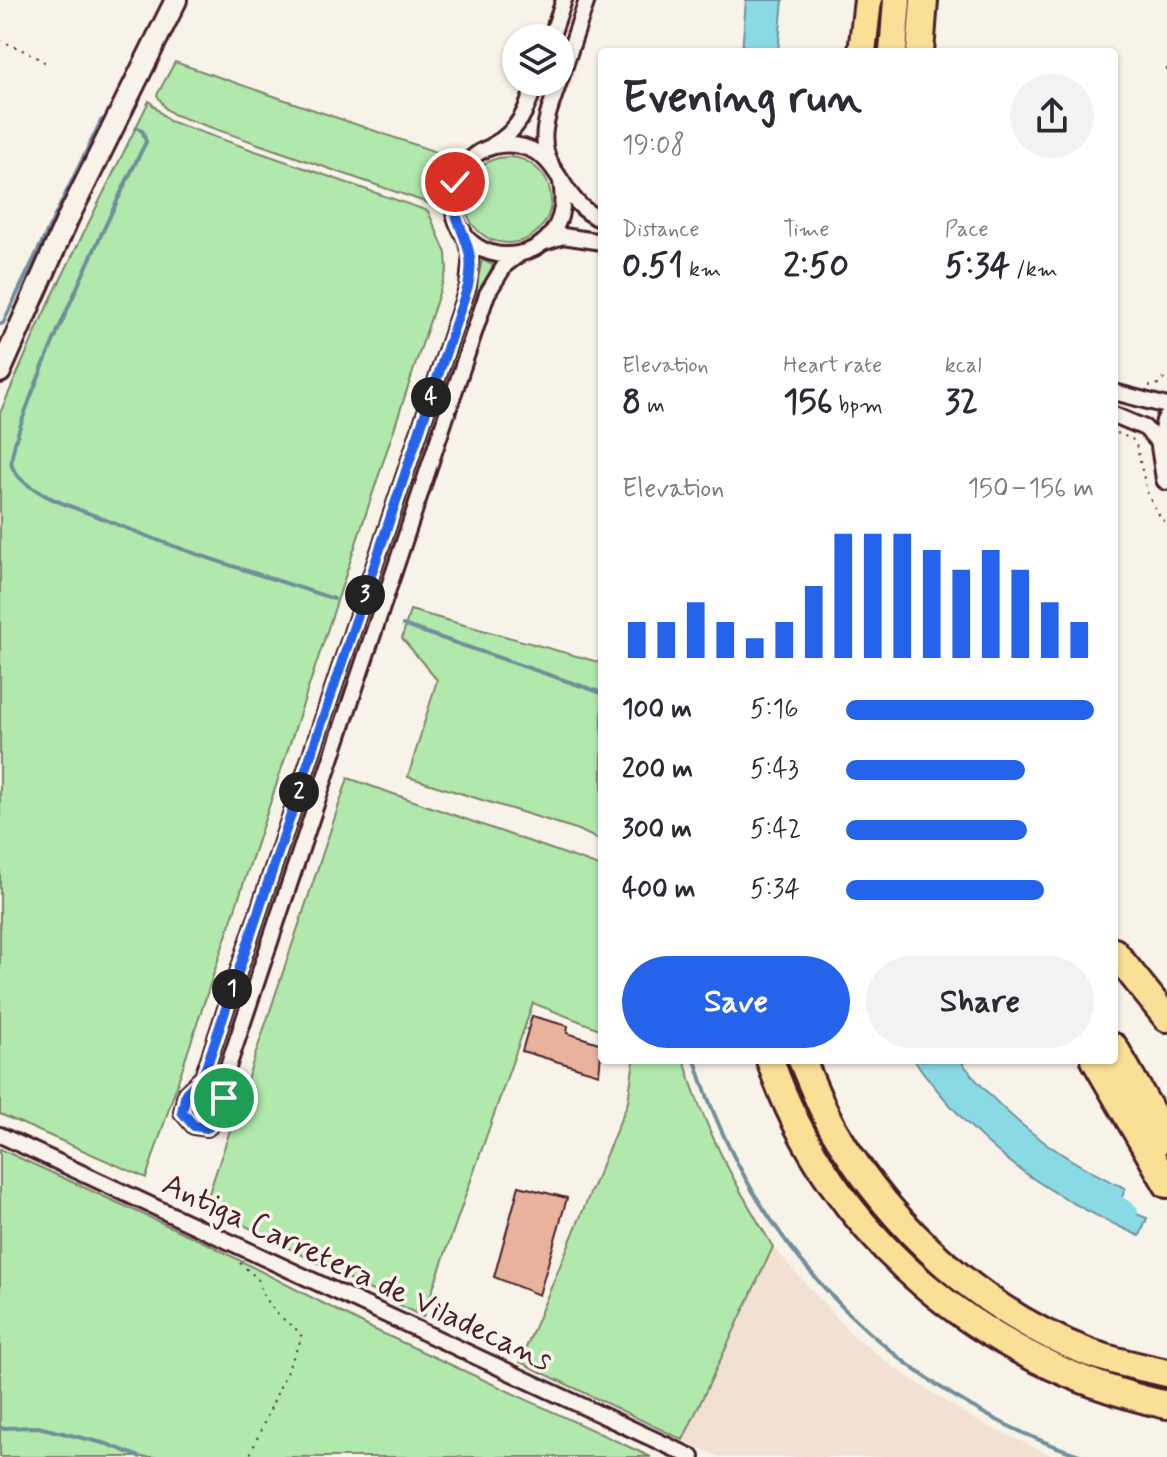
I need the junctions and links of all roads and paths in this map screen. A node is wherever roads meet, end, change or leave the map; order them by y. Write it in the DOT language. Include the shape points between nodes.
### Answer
graph roads {
  1 [pos="176,0"];
  2 [pos="564,0"];
  3 [pos="587,0"];
  4 [pos="868,0"];
  5 [pos="897,0"];
  6 [pos="924,4"];
  7 [pos="556,24"];
  8 [pos="574,39"];
  9 [pos="0,40"];
  10 [pos="862,48"];
  11 [pos="893,48"];
  12 [pos="920,48"];
  13 [pos="49,65"];
  14 [pos="531,96"];
  15 [pos="555,96"];
  16 [pos="490,147"];
  17 [pos="553,168"];
  18 [pos="561,182"];
  19 [pos="598,218"];
  20 [pos="463,231"];
  21 [pos="598,241"];
  22 [pos="541,244"];
  23 [pos="521,253"];
  24 [pos="0,372"];
  25 [pos="1167,375"];
  26 [pos="1146,387"];
  27 [pos="1118,393"];
  28 [pos="1167,406"];
  29 [pos="1167,421"];
  30 [pos="1118,422"];
  31 [pos="1118,433"];
  32 [pos="1162,446"];
  33 [pos="1167,479"];
  34 [pos="1167,525"];
  35 [pos="1118,957"];
  36 [pos="1167,1018"];
  37 [pos="1118,1054"];
  38 [pos="772,1064"];
  39 [pos="804,1064"];
  40 [pos="1097,1064"];
  41 [pos="0,1135"];
  42 [pos="1167,1140"];
  43 [pos="1167,1184"];
  44 [pos="230,1244"];
  45 [pos="1167,1373"];
  46 [pos="1167,1405"];
  47 [pos="249,1457"];
  48 [pos="692,1457"];
  1 -- 24 [label="main road" via="68,218"];
  2 -- 7 [label="street"];
  3 -- 8 [label="street"];
  4 -- 10 [label="highway"];
  5 -- 11 [label="highway"];
  6 -- 12 [label="highway"];
  9 -- 13 [label="path"];
  14 -- 16 [label="street" via="521,121"];
  15 -- 17 [label="street" via="544,134"];
  16 -- 17 [label="street" via="529,148"];
  16 -- 20 [label="street" via="472,158 455,182 454,213"];
  17 -- 18 [label="street"];
  18 -- 19 [label="street" via="573,201"];
  18 -- 22 [label="street" via="561,216"];
  20 -- 23 [label="street" via="487,251"];
  20 -- 23 [label="street" via="471,253 468,286 203,1077 183,1098 182,1112 194,1126 207,1128 224,1114 222,1085 487,294 505,265"];
  21 -- 22 [label="street" via="563,236"];
  22 -- 23 [label="street"];
  25 -- 26 [label="path"];
  27 -- 28 [label="street"];
  29 -- 32 [label="main road"];
  30 -- 32 [label="street" via="1145,428"];
  31 -- 34 [label="path" via="1136,444 1147,492"];
  32 -- 33 [label="main road"];
  35 -- 36 [label="highway"];
  37 -- 42 [label="highway"];
  38 -- 46 [label="highway" via="791,1114 837,1192 918,1281 990,1335 1032,1358 1114,1392"];
  39 -- 45 [label="highway" via="834,1131 864,1176 937,1257 1009,1312 1048,1334 1090,1353"];
  40 -- 43 [label="highway"];
  41 -- 44 [label="street, Antiga Carretera de Viladecans"];
  44 -- 47 [label="path" via="276,1313 302,1337"];
  44 -- 48 [label="street, Antiga Carretera de Viladecans"];
}
